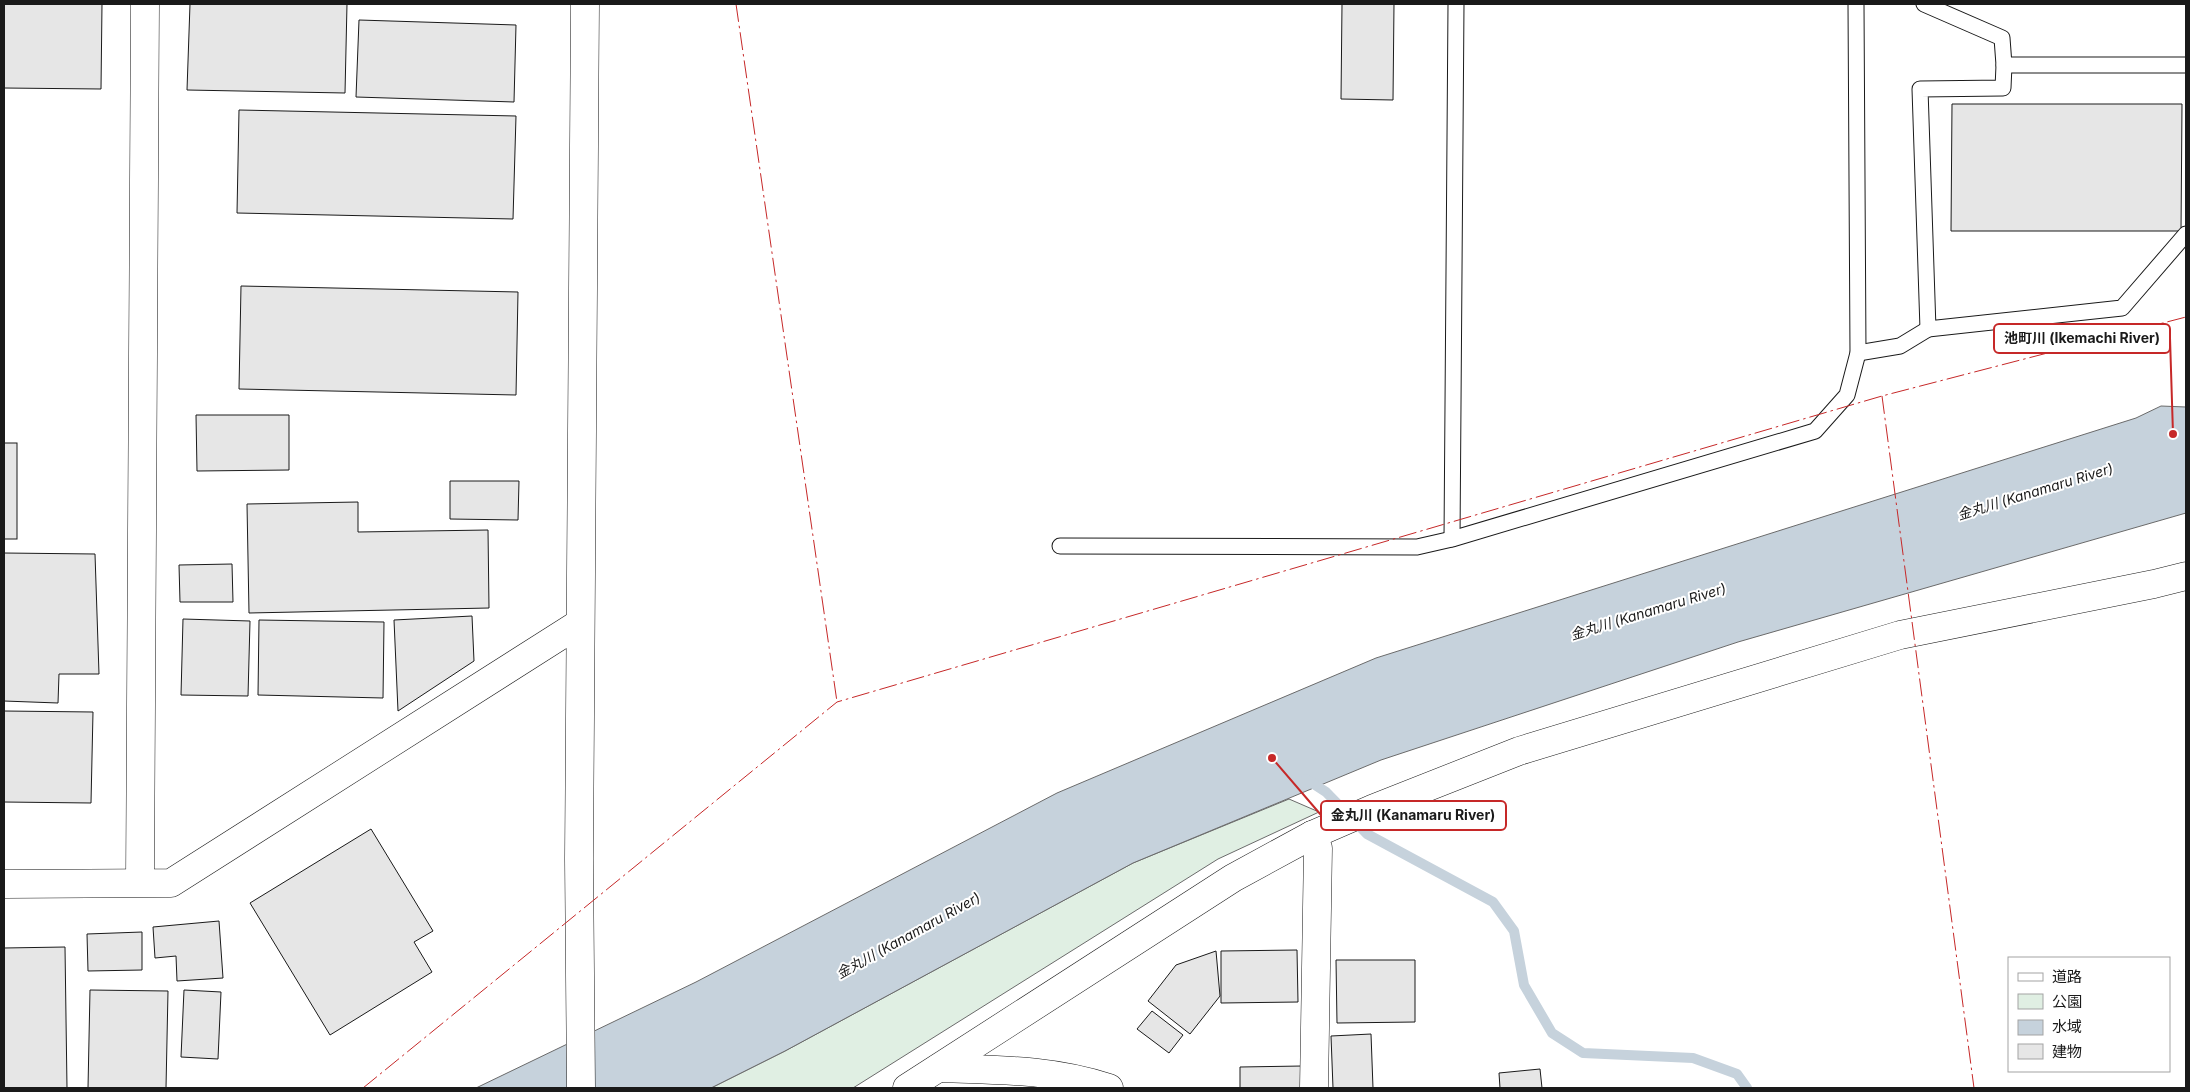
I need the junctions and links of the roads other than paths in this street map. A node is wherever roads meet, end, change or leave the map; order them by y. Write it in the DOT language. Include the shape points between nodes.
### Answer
graph roads {
  1 [pos="145,4"];
  2 [pos="585,4"];
  3 [pos="1456,4"];
  4 [pos="1856,4"];
  5 [pos="1924,4"];
  6 [pos="2004,65"];
  7 [pos="2186,65"];
  8 [pos="2186,234"];
  9 [pos="1928,329"];
  10 [pos="1858,353"];
  11 [pos="1452,539"];
  12 [pos="1060,546"];
  13 [pos="2186,576"];
  14 [pos="580,623"];
  15 [pos="1322,831"];
  16 [pos="140,882"];
  17 [pos="4,884"];
  18 [pos="939,1068"];
  19 [pos="581,1088"];
  20 [pos="907,1088"];
  21 [pos="1109,1088"];
  22 [pos="1314,1088"];
  1 -- 16 [label="street"];
  2 -- 14 [label="street"];
  3 -- 11 [label="lane"];
  4 -- 10 [label="lane"];
  5 -- 6 [label="lane" via="2002,38"];
  6 -- 7 [label="lane"];
  6 -- 9 [label="lane" via="2003,88 1920,89"];
  8 -- 9 [label="lane" via="2122,308"];
  9 -- 10 [label="lane" via="1900,346"];
  10 -- 11 [label="lane" via="1847,395 1815,431"];
  11 -- 12 [label="lane" via="1417,547"];
  13 -- 15 [label="street" via="1900,635 1519,751"];
  14 -- 16 [label="street" via="171,882"];
  14 -- 19 [label="street"];
  15 -- 18 [label="street" via="1234,878"];
  15 -- 22 [label="street" via="1318,848"];
  16 -- 17 [label="street"];
  18 -- 20 [label="street"];
  18 -- 21 [label="street" via="1028,1070"];
}
